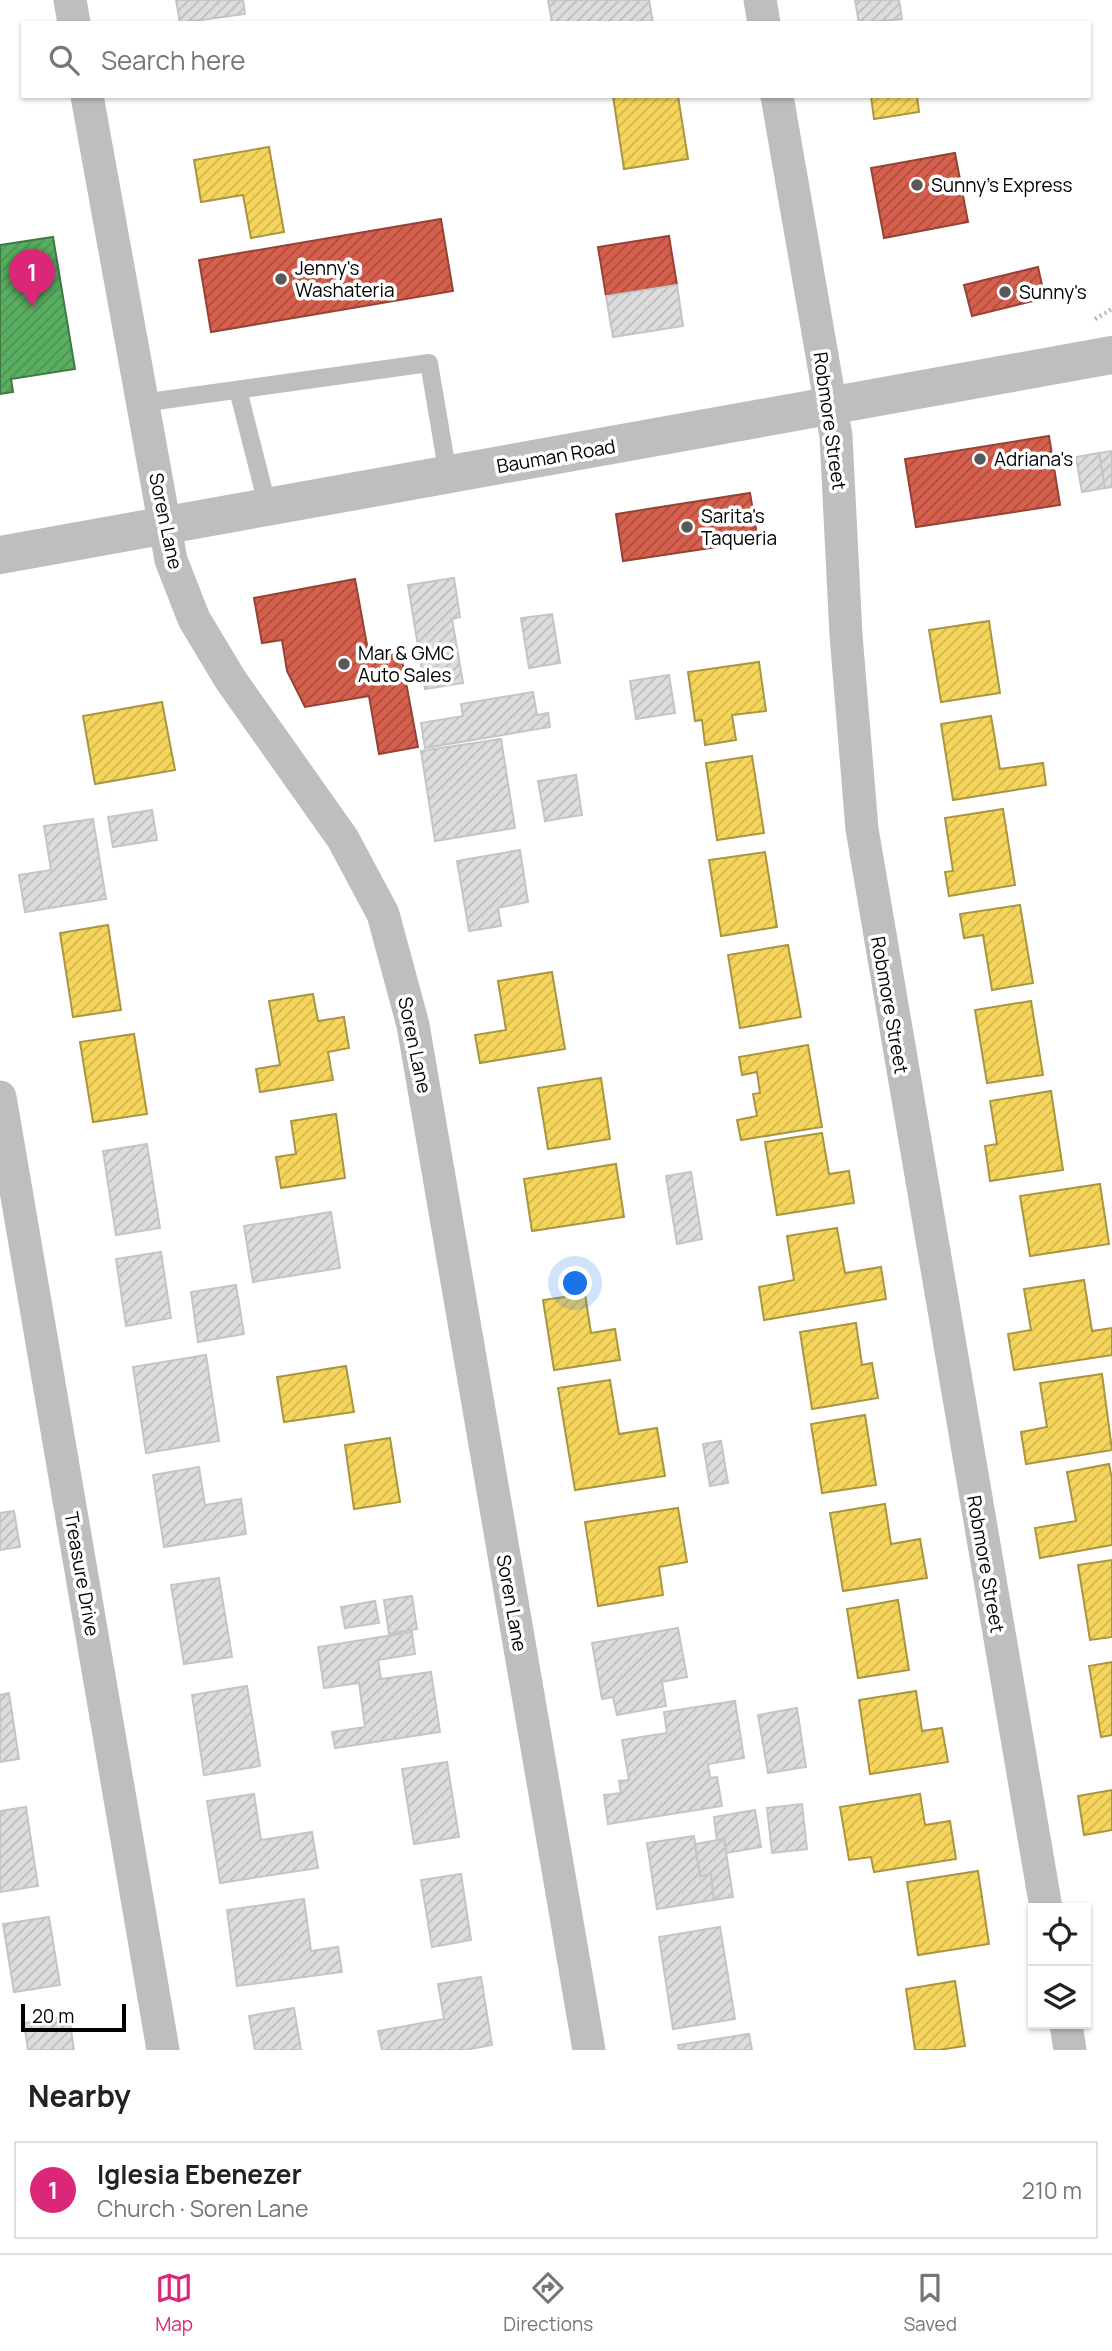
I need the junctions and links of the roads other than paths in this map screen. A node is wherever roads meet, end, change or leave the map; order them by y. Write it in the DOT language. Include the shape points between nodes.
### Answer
graph roads {
  1 [pos="70,0"];
  2 [pos="760,0"];
  3 [pos="74,21"];
  4 [pos="764,21"];
  5 [pos="87,98"];
  6 [pos="777,98"];
  7 [pos="1112,355"];
  8 [pos="237,390"];
  9 [pos="142,403"];
  10 [pos="830,406"];
  11 [pos="448,475"];
  12 [pos="268,508"];
  13 [pos="165,526"];
  14 [pos="0,555"];
  15 [pos="0,1097"];
  16 [pos="1045,1903"];
  17 [pos="1067,2029"];
  18 [pos="163,2050"];
  19 [pos="589,2050"];
  20 [pos="1070,2050"];
  1 -- 3 [label="street"];
  2 -- 4 [label="street"];
  5 -- 9 [label="street, Soren Lane"];
  6 -- 10 [label="street, Robmore Street"];
  7 -- 10 [label="street, Bauman Road"];
  8 -- 9 [label="lane"];
  8 -- 11 [label="lane" via="429,363"];
  8 -- 12 [label="lane"];
  9 -- 13 [label="street, Soren Lane"];
  10 -- 11 [label="street, Bauman Road"];
  10 -- 16 [label="street, Robmore Street" via="837,448 862,829"];
  11 -- 12 [label="street, Bauman Road"];
  12 -- 13 [label="street, Bauman Road"];
  13 -- 14 [label="street, Bauman Road"];
  13 -- 19 [label="street, Soren Lane" via="171,560 194,619 230,679 343,839 383,914 413,1025"];
  15 -- 18 [label="street, Treasure Drive"];
  17 -- 20 [label="street"];
}
